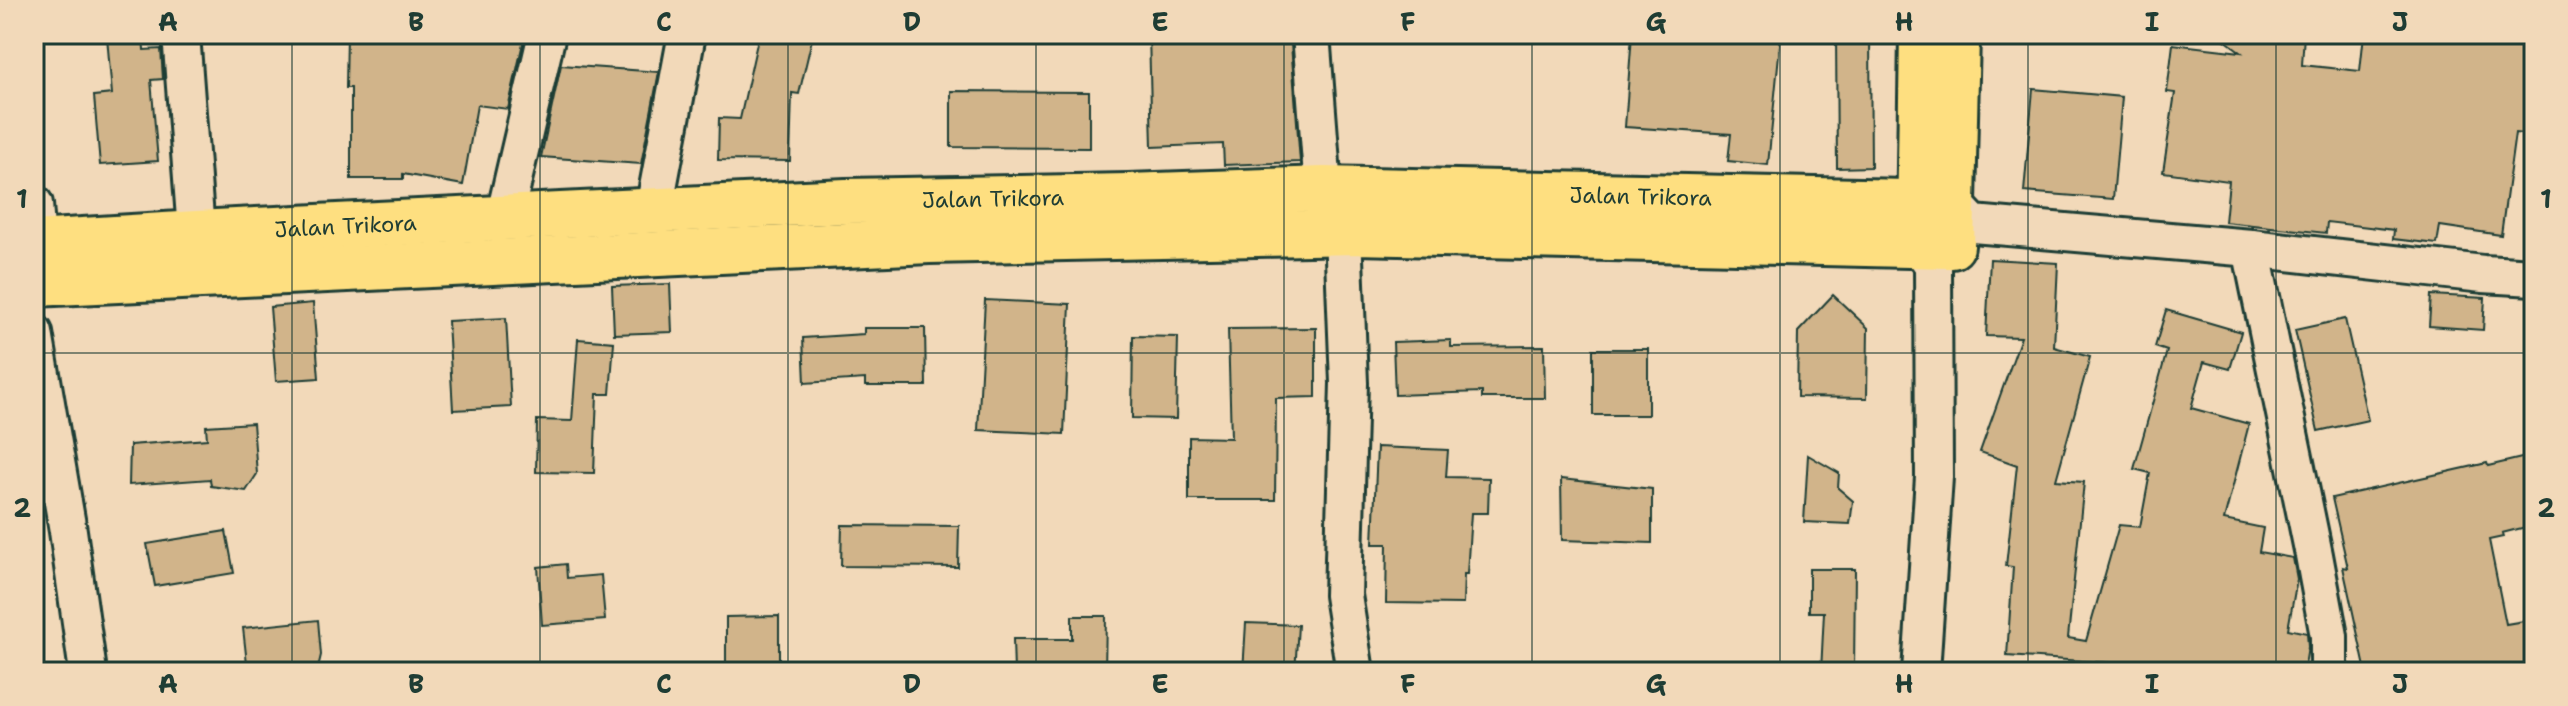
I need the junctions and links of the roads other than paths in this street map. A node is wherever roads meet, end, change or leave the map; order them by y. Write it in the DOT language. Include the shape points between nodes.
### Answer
graph roads {
  1 [pos="181,34"];
  2 [pos="547,34"];
  3 [pos="687,34"];
  4 [pos="1311,34"];
  5 [pos="1922,34"];
  6 [pos="1957,34"];
  7 [pos="1323,189"];
  8 [pos="654,209"];
  9 [pos="504,219"];
  10 [pos="1941,231"];
  11 [pos="197,233"];
  12 [pos="1343,233"];
  13 [pos="35,244"];
  14 [pos="2251,248"];
  15 [pos="199,275"];
  16 [pos="2534,277"];
  17 [pos="34,333"];
  18 [pos="88,672"];
  19 [pos="1355,672"];
  20 [pos="1921,672"];
  21 [pos="2329,672"];
  1 -- 11 [label="street"];
  2 -- 9 [label="street"];
  3 -- 8 [label="street"];
  4 -- 7 [label="street"];
  5 -- 10 [label="main road"];
  6 -- 10 [label="main road"];
  7 -- 8 [label="main road, Jalan Trikora"];
  7 -- 10 [label="main road, Jalan Trikora"];
  8 -- 9 [label="main road, Jalan Trikora"];
  9 -- 11 [label="main road, Jalan Trikora"];
  10 -- 12 [label="main road, Jalan Trikora"];
  10 -- 14 [label="street"];
  10 -- 20 [label="street" via="1934,477"];
  11 -- 13 [label="main road, Jalan Trikora"];
  11 -- 15 [label="street"];
  12 -- 15 [label="main road, Jalan Trikora" via="929,241"];
  12 -- 19 [label="street" via="1349,383 1343,595"];
  13 -- 15 [label="main road, Jalan Trikora"];
  14 -- 16 [label="street"];
  14 -- 21 [label="street" via="2323,602"];
  17 -- 18 [label="street"];
}
